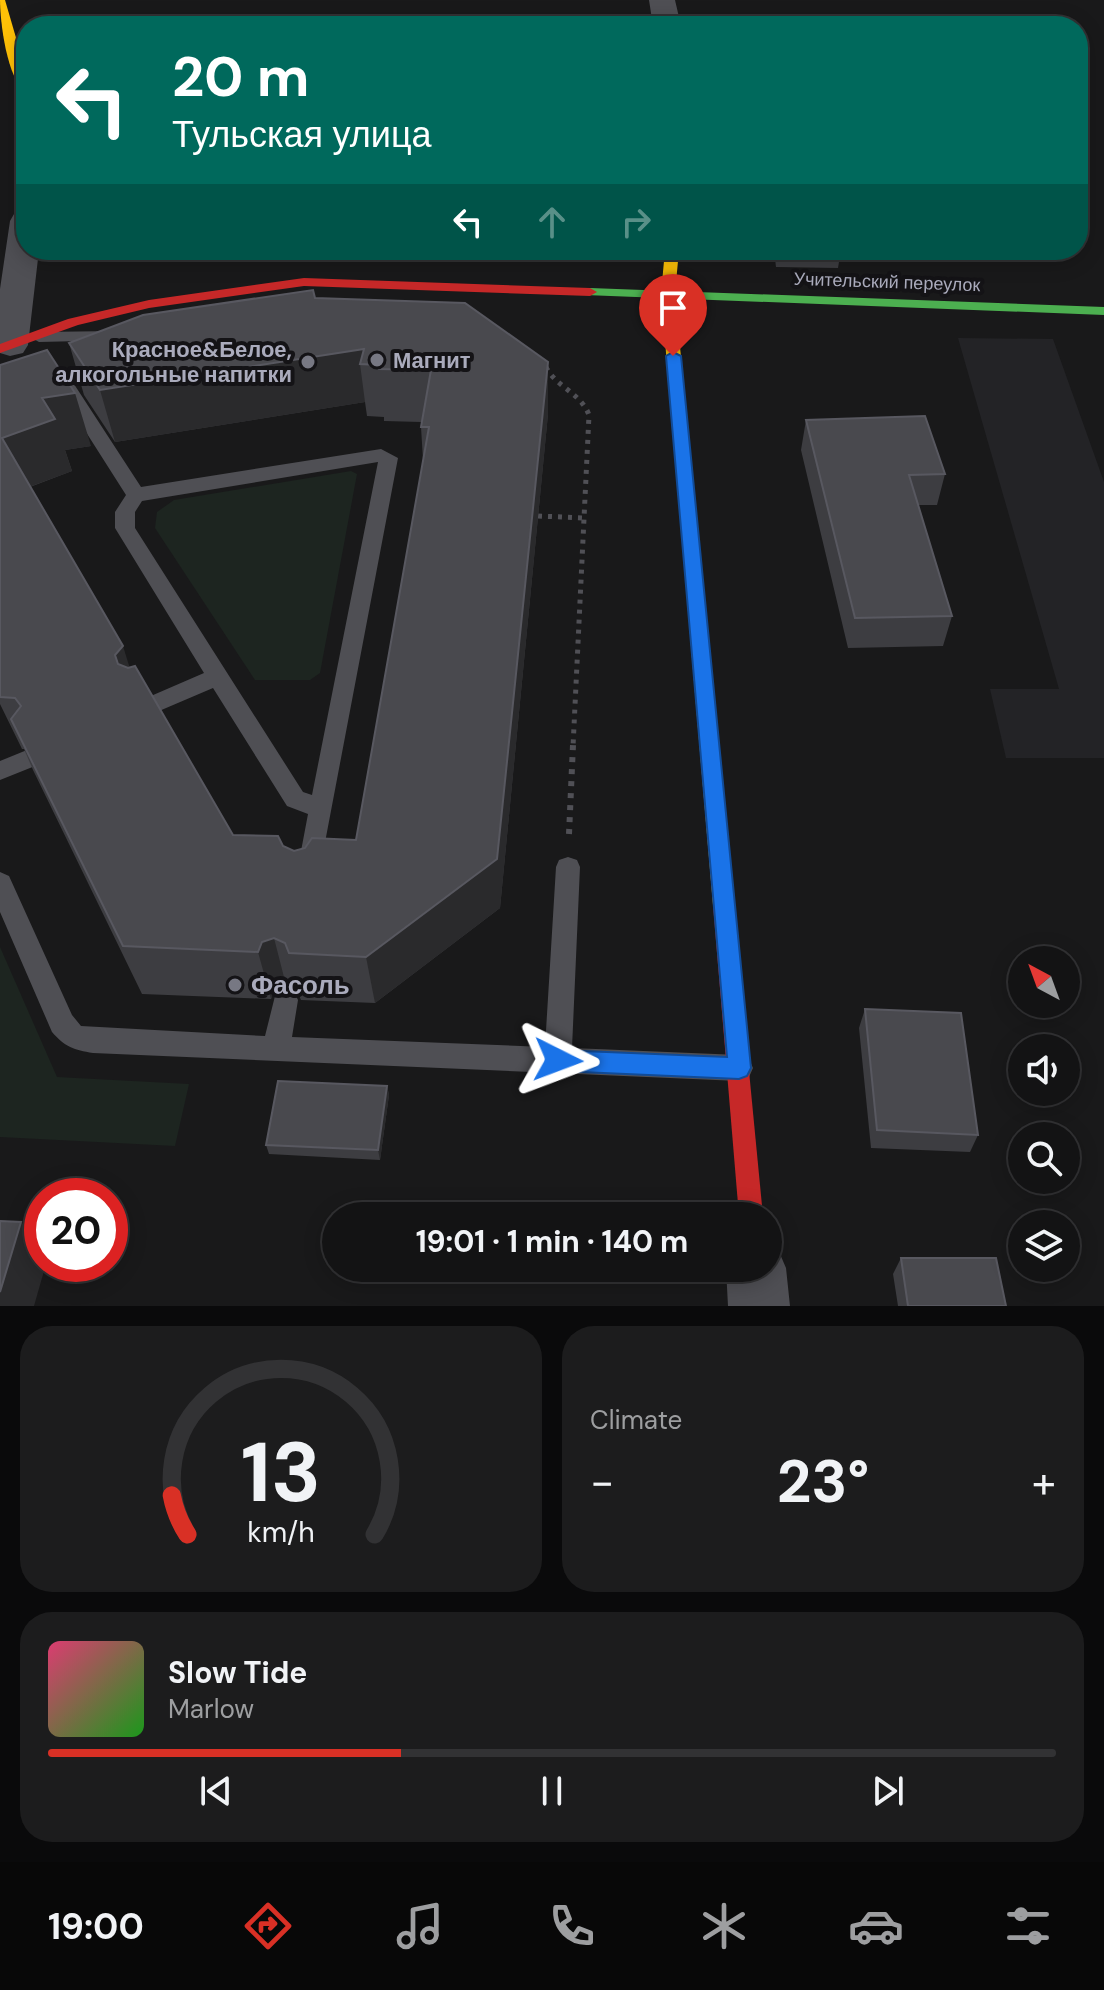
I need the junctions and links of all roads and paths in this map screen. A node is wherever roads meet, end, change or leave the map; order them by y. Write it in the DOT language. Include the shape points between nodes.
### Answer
graph roads {
  1 [pos="0,0"];
  2 [pos="6,54"];
  3 [pos="23,260"];
  4 [pos="671,260"];
  5 [pos="668,294"];
  6 [pos="1104,311"];
  7 [pos="135,335"];
  8 [pos="15,344"];
  9 [pos="545,362"];
  10 [pos="136,495"];
  11 [pos="538,516"];
  12 [pos="584,518"];
  13 [pos="218,677"];
  14 [pos="145,708"];
  15 [pos="27,759"];
  16 [pos="0,771"];
  17 [pos="322,805"];
  18 [pos="568,867"];
  19 [pos="0,883"];
  20 [pos="306,886"];
  21 [pos="285,1000"];
  22 [pos="276,1049"];
  23 [pos="558,1060"];
  24 [pos="739,1068"];
  25 [pos="750,1202"];
  26 [pos="757,1282"];
  27 [pos="759,1306"];
  1 -- 2 [label="street"];
  3 -- 8 [label="street"];
  4 -- 5 [label="street"];
  5 -- 6 [label="street, Учительский переулок"];
  5 -- 8 [label="street, Учительский переулок" via="304,282 157,302"];
  5 -- 24 [label="street"];
  7 -- 8 [label="lane"];
  8 -- 10 [label="lane" via="52,366"];
  9 -- 12 [label="path" via="549,376 588,409"];
  10 -- 13 [label="lane" via="125,512 125,528"];
  10 -- 17 [label="lane" via="388,458"];
  11 -- 12 [label="path"];
  12 -- 18 [label="path"];
  13 -- 14 [label="lane"];
  13 -- 17 [label="lane" via="295,799"];
  15 -- 16 [label="lane"];
  17 -- 20 [label="lane"];
  18 -- 23 [label="lane"];
  19 -- 22 [label="lane" via="73,1037"];
  21 -- 22 [label="lane"];
  22 -- 23 [label="lane"];
  23 -- 24 [label="lane"];
  24 -- 25 [label="street"];
  26 -- 27 [label="street"];
}
